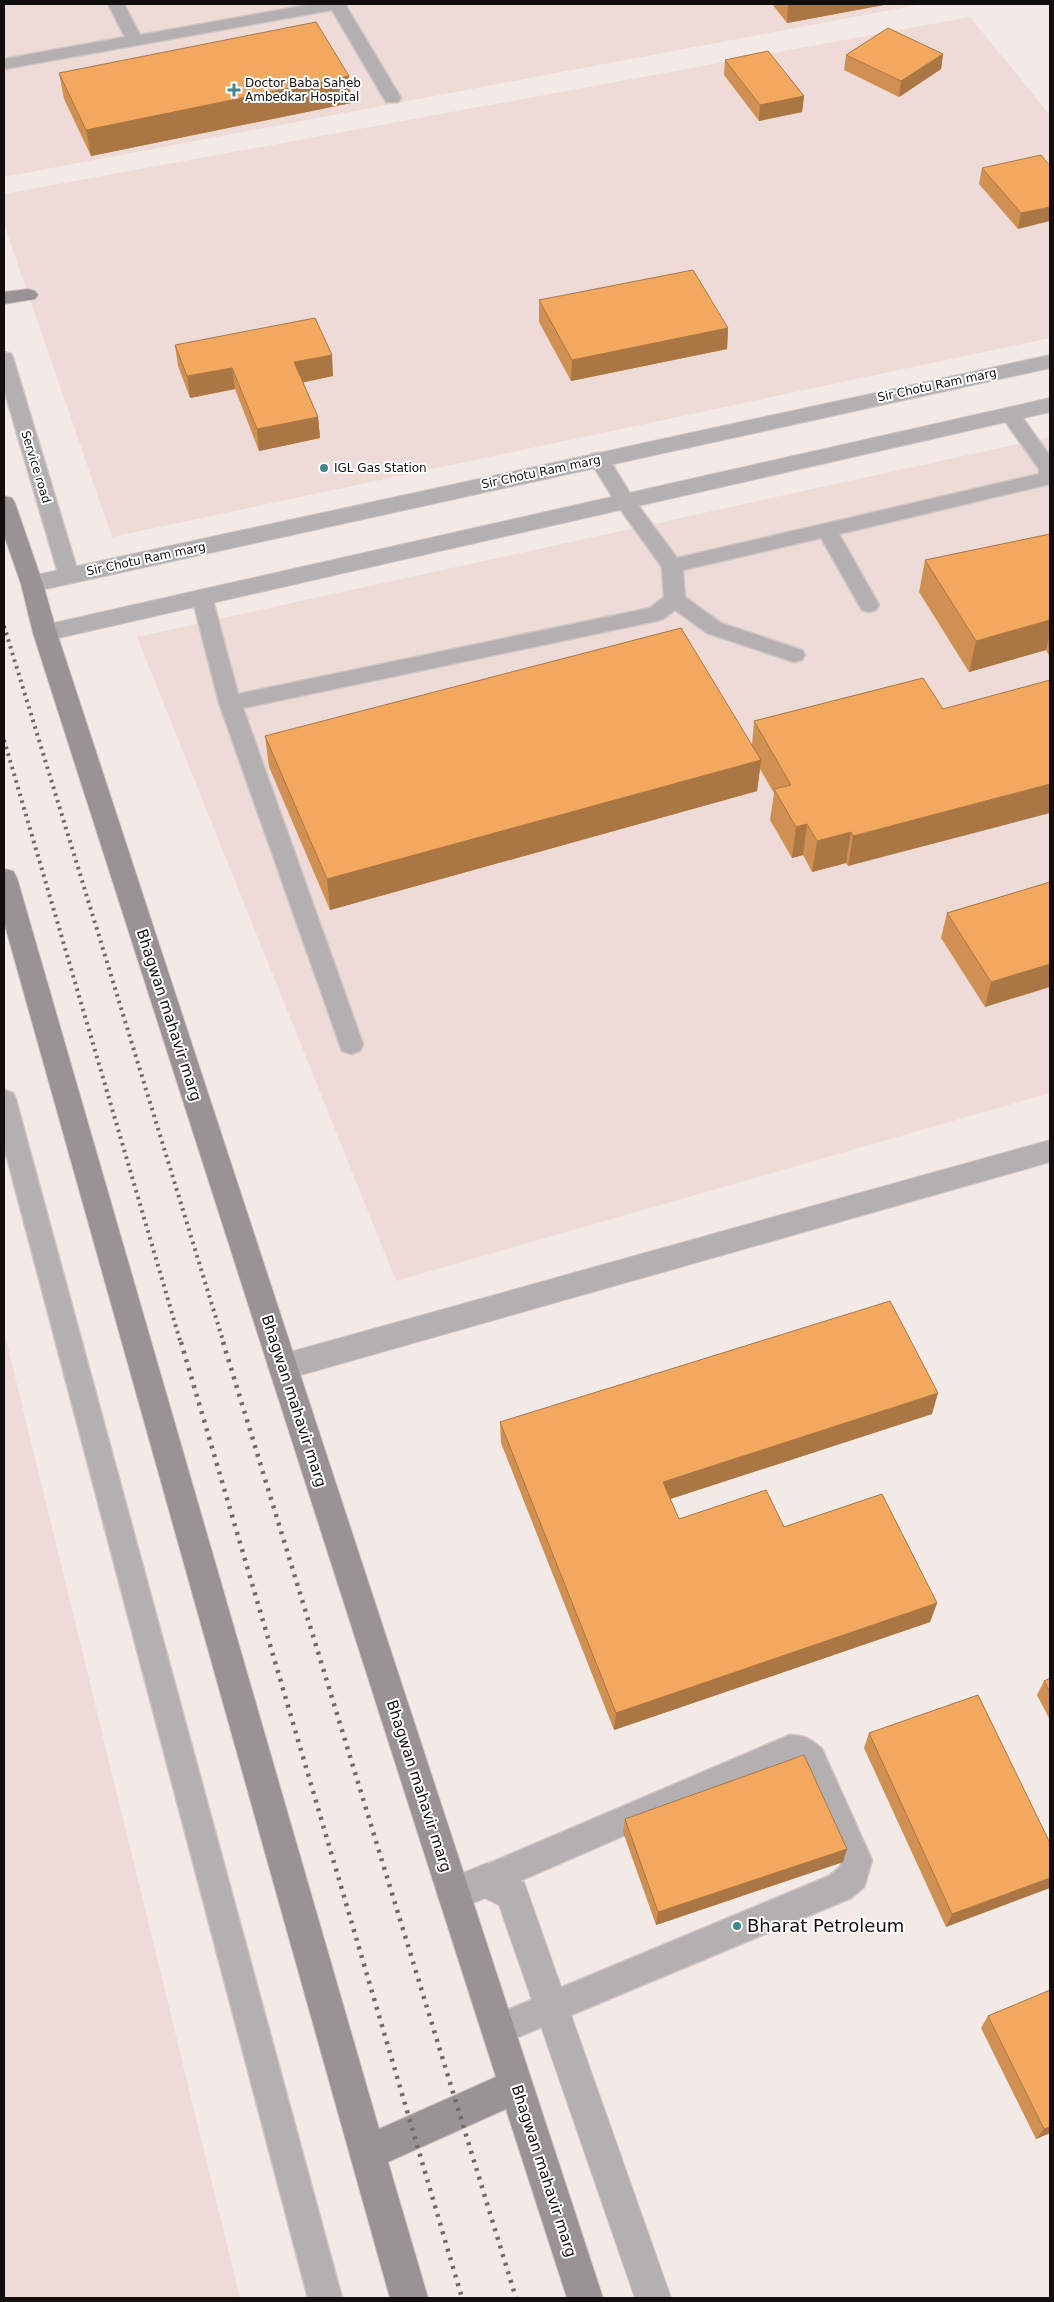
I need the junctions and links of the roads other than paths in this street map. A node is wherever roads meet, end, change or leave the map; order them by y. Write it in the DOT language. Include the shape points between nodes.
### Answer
graph roads {
  1 [pos="116,4"];
  2 [pos="338,4"];
  3 [pos="135,40"];
  4 [pos="4,64"];
  5 [pos="392,98"];
  6 [pos="28,295"];
  7 [pos="4,298"];
  8 [pos="4,358"];
  9 [pos="1050,361"];
  10 [pos="1050,405"];
  11 [pos="1010,414"];
  12 [pos="599,459"];
  13 [pos="1050,479"];
  14 [pos="625,501"];
  15 [pos="4,503"];
  16 [pos="827,530"];
  17 [pos="672,566"];
  18 [pos="69,576"];
  19 [pos="32,584"];
  20 [pos="202,597"];
  21 [pos="676,600"];
  22 [pos="869,605"];
  23 [pos="45,633"];
  24 [pos="794,655"];
  25 [pos="230,703"];
  26 [pos="4,878"];
  27 [pos="351,1044"];
  28 [pos="4,1100"];
  29 [pos="1050,1151"];
  30 [pos="282,1367"];
  31 [pos="487,1880"];
  32 [pos="454,1894"];
  33 [pos="551,2007"];
  34 [pos="499,2029"];
  35 [pos="516,2086"];
  36 [pos="367,2152"];
  37 [pos="325,2298"];
  38 [pos="409,2298"];
  39 [pos="585,2298"];
  40 [pos="654,2298"];
  1 -- 3 [label="lane"];
  2 -- 3 [label="lane"];
  2 -- 5 [label="lane"];
  3 -- 4 [label="lane"];
  6 -- 7 [label="main road"];
  8 -- 18 [label="lane, Service road"];
  9 -- 12 [label="street, Sir Chotu Ram marg"];
  10 -- 11 [label="street"];
  11 -- 13 [label="lane" via="1049,469"];
  11 -- 14 [label="street"];
  12 -- 14 [label="lane"];
  12 -- 18 [label="street, Sir Chotu Ram marg"];
  13 -- 16 [label="lane"];
  14 -- 17 [label="lane"];
  14 -- 20 [label="street"];
  15 -- 19 [label="main road, Bhagwan mahavir marg"];
  16 -- 17 [label="lane"];
  16 -- 22 [label="lane"];
  17 -- 21 [label="lane"];
  18 -- 19 [label="street, Sir Chotu Ram marg"];
  19 -- 23 [label="main road, Bhagwan mahavir marg"];
  20 -- 23 [label="street"];
  20 -- 25 [label="lane"];
  21 -- 24 [label="lane" via="714,628"];
  21 -- 25 [label="lane" via="656,614"];
  23 -- 30 [label="main road, Bhagwan mahavir marg"];
  25 -- 27 [label="lane"];
  26 -- 36 [label="main road"];
  28 -- 37 [label="lane"];
  29 -- 30 [label="street"];
  30 -- 32 [label="main road, Bhagwan mahavir marg"];
  31 -- 32 [label="street"];
  31 -- 33 [label="street" via="512,1894"];
  31 -- 33 [label="lane" via="790,1749 800,1749 812,1759 857,1860 853,1876 840,1886"];
  32 -- 34 [label="main road, Bhagwan mahavir marg"];
  33 -- 34 [label="lane"];
  33 -- 40 [label="street"];
  34 -- 35 [label="main road, Bhagwan mahavir marg"];
  35 -- 36 [label="main road"];
  35 -- 39 [label="main road, Bhagwan mahavir marg"];
  36 -- 38 [label="main road"];
}
